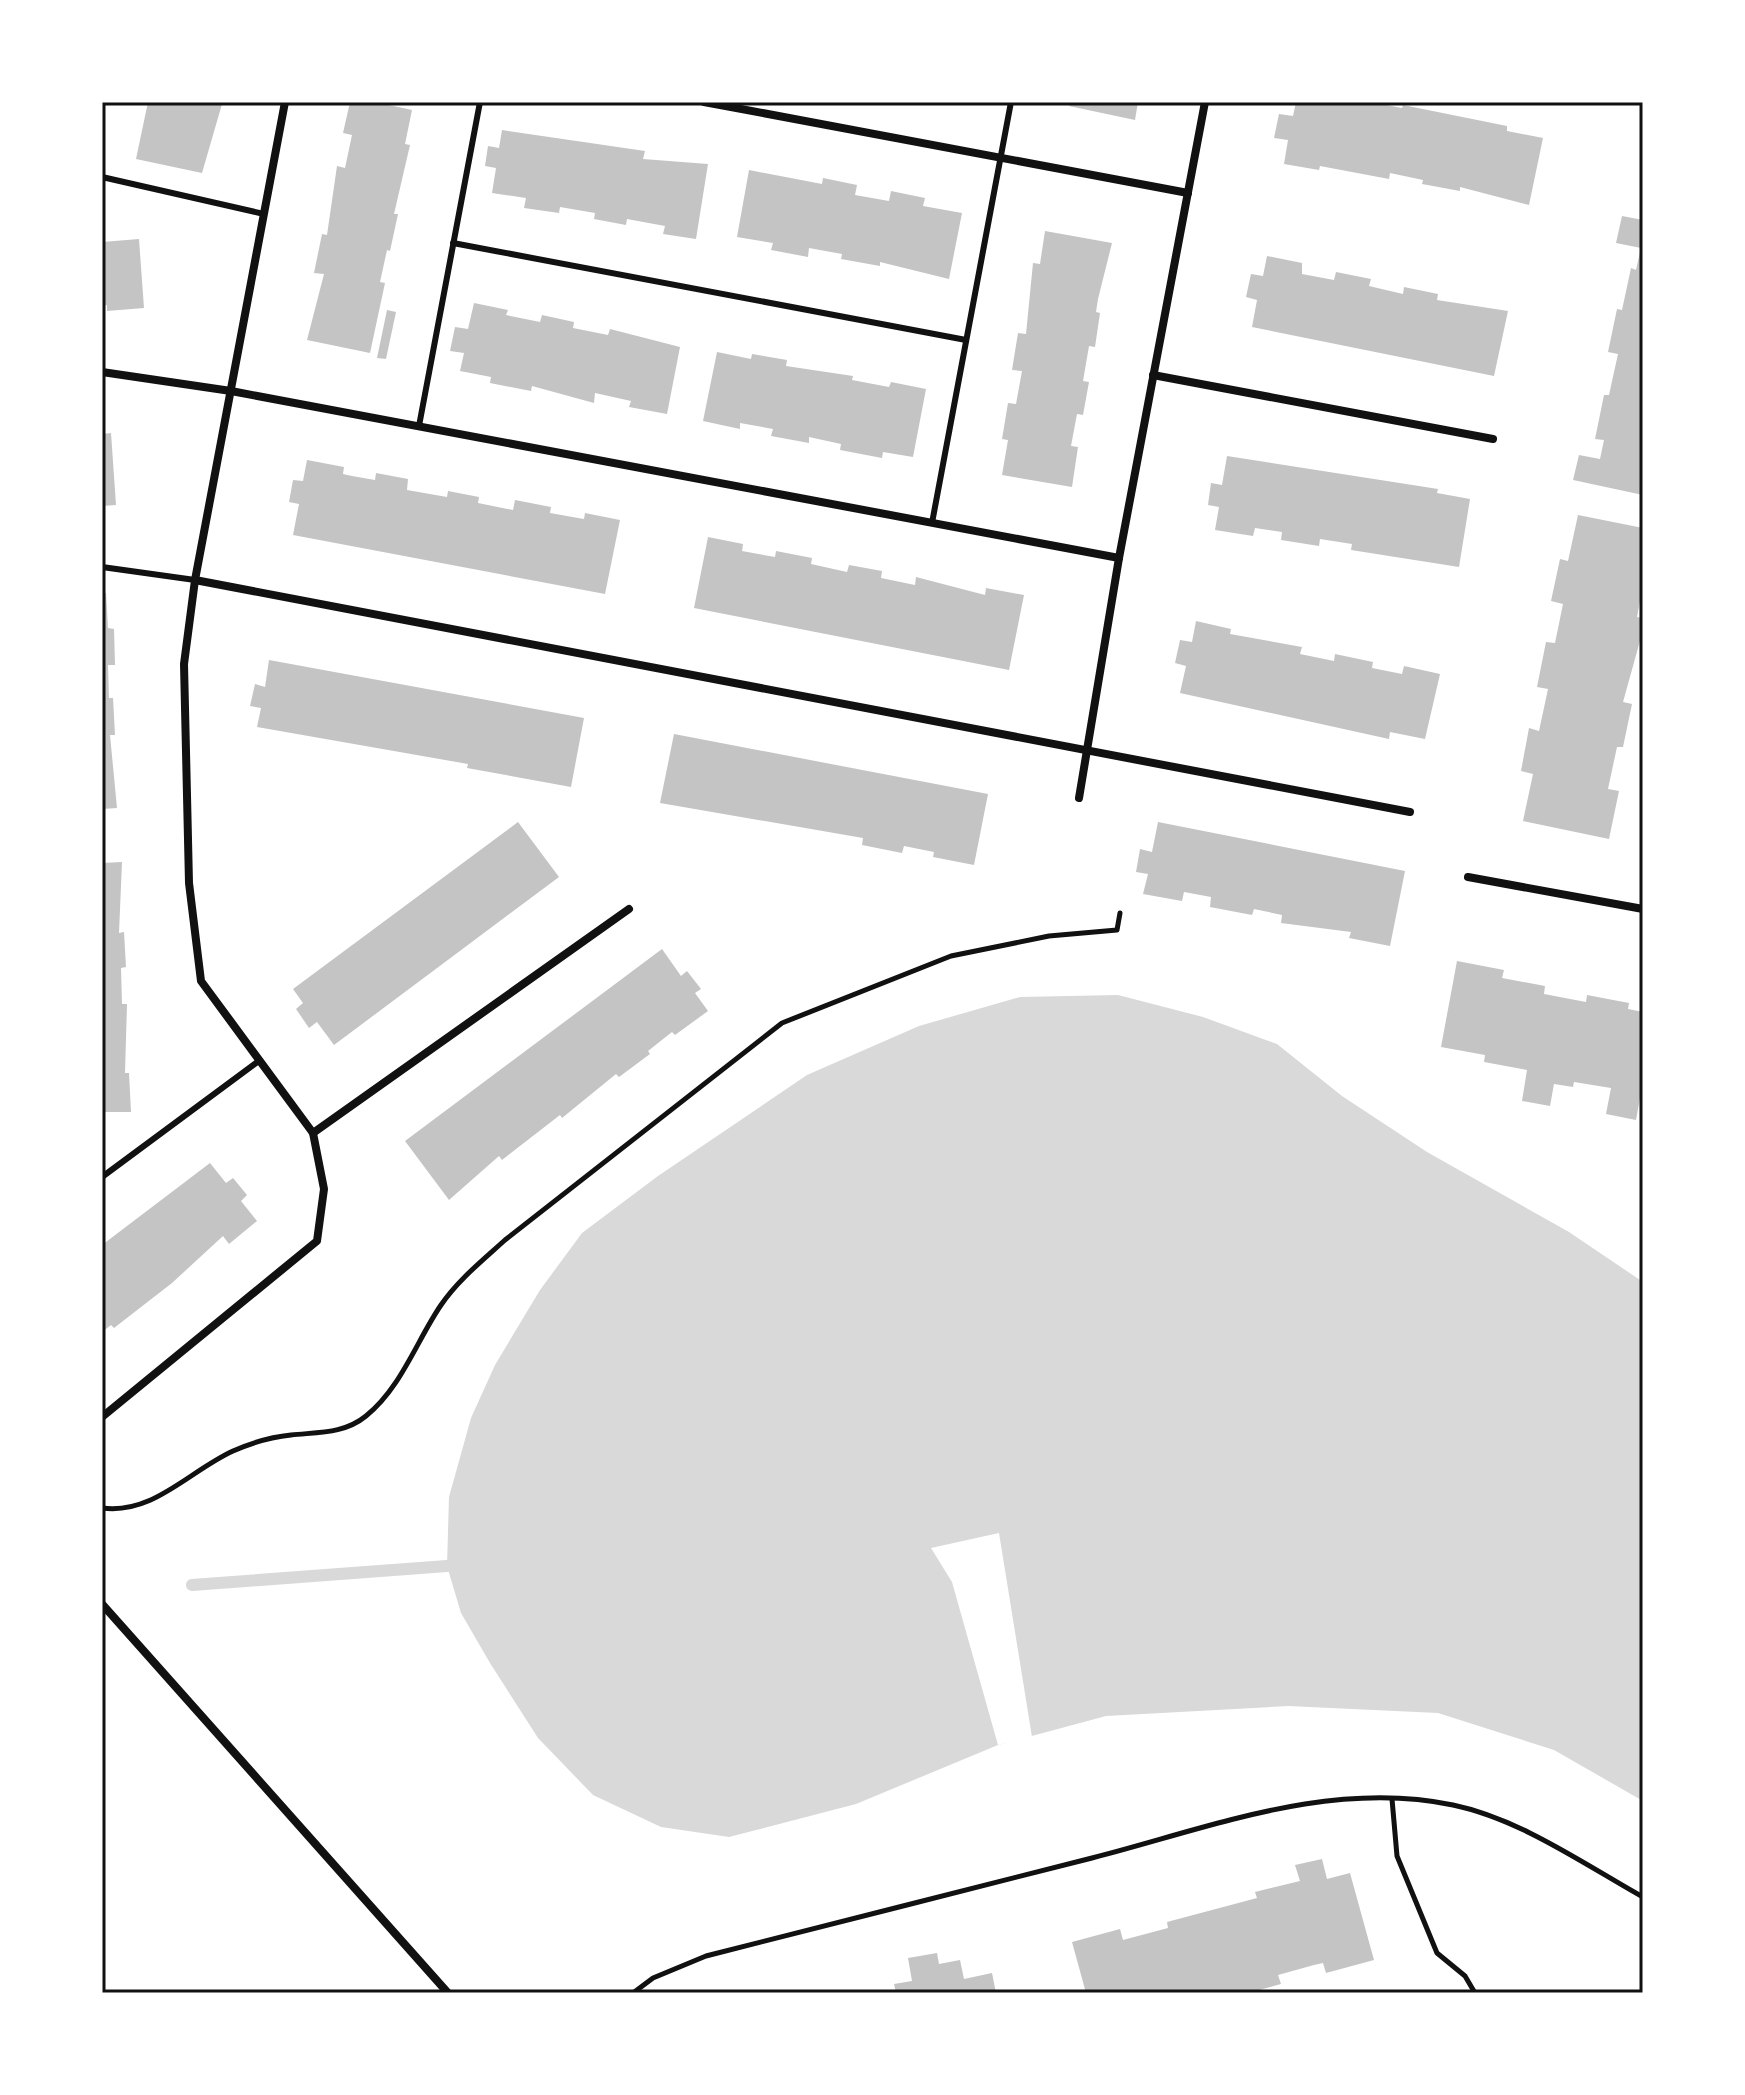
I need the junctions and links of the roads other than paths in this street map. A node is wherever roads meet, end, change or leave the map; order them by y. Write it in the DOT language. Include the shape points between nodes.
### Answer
graph roads {
  1 [pos="285,102"];
  2 [pos="480,102"];
  3 [pos="704,102"];
  4 [pos="1011,102"];
  5 [pos="1205,102"];
  6 [pos="1000,158"];
  7 [pos="102,177"];
  8 [pos="1188,193"];
  9 [pos="264,214"];
  10 [pos="453,243"];
  11 [pos="966,340"];
  12 [pos="102,372"];
  13 [pos="1153,375"];
  14 [pos="231,391"];
  15 [pos="419,426"];
  16 [pos="1493,439"];
  17 [pos="932,523"];
  18 [pos="1119,558"];
  19 [pos="102,567"];
  20 [pos="195,580"];
  21 [pos="1088,750"];
  22 [pos="1079,798"];
  23 [pos="1410,812"];
  24 [pos="1468,877"];
  25 [pos="629,909"];
  26 [pos="1643,909"];
  27 [pos="260,1060"];
  28 [pos="313,1133"];
  29 [pos="102,1177"];
  30 [pos="102,1417"];
  31 [pos="102,1604"];
  32 [pos="448,1993"];
  1 -- 9 [label="street"];
  2 -- 10 [label="lane"];
  3 -- 6 [label="street"];
  4 -- 6 [label="lane"];
  5 -- 8 [label="street"];
  6 -- 8 [label="street"];
  6 -- 11 [label="lane"];
  7 -- 9 [label="lane"];
  8 -- 13 [label="street"];
  9 -- 14 [label="street"];
  10 -- 11 [label="lane"];
  10 -- 15 [label="lane"];
  11 -- 17 [label="lane"];
  12 -- 14 [label="street"];
  13 -- 16 [label="street"];
  13 -- 18 [label="street"];
  14 -- 15 [label="street"];
  14 -- 20 [label="street"];
  15 -- 17 [label="street"];
  17 -- 18 [label="street"];
  18 -- 21 [label="street"];
  19 -- 20 [label="lane"];
  20 -- 21 [label="street"];
  20 -- 27 [label="street" via="184,664 189,883 201,981"];
  21 -- 22 [label="street"];
  21 -- 23 [label="street"];
  24 -- 26 [label="street"];
  25 -- 28 [label="street"];
  27 -- 28 [label="street"];
  27 -- 29 [label="lane"];
  28 -- 30 [label="street" via="324,1189 317,1241"];
  31 -- 32 [label="street"];
}
